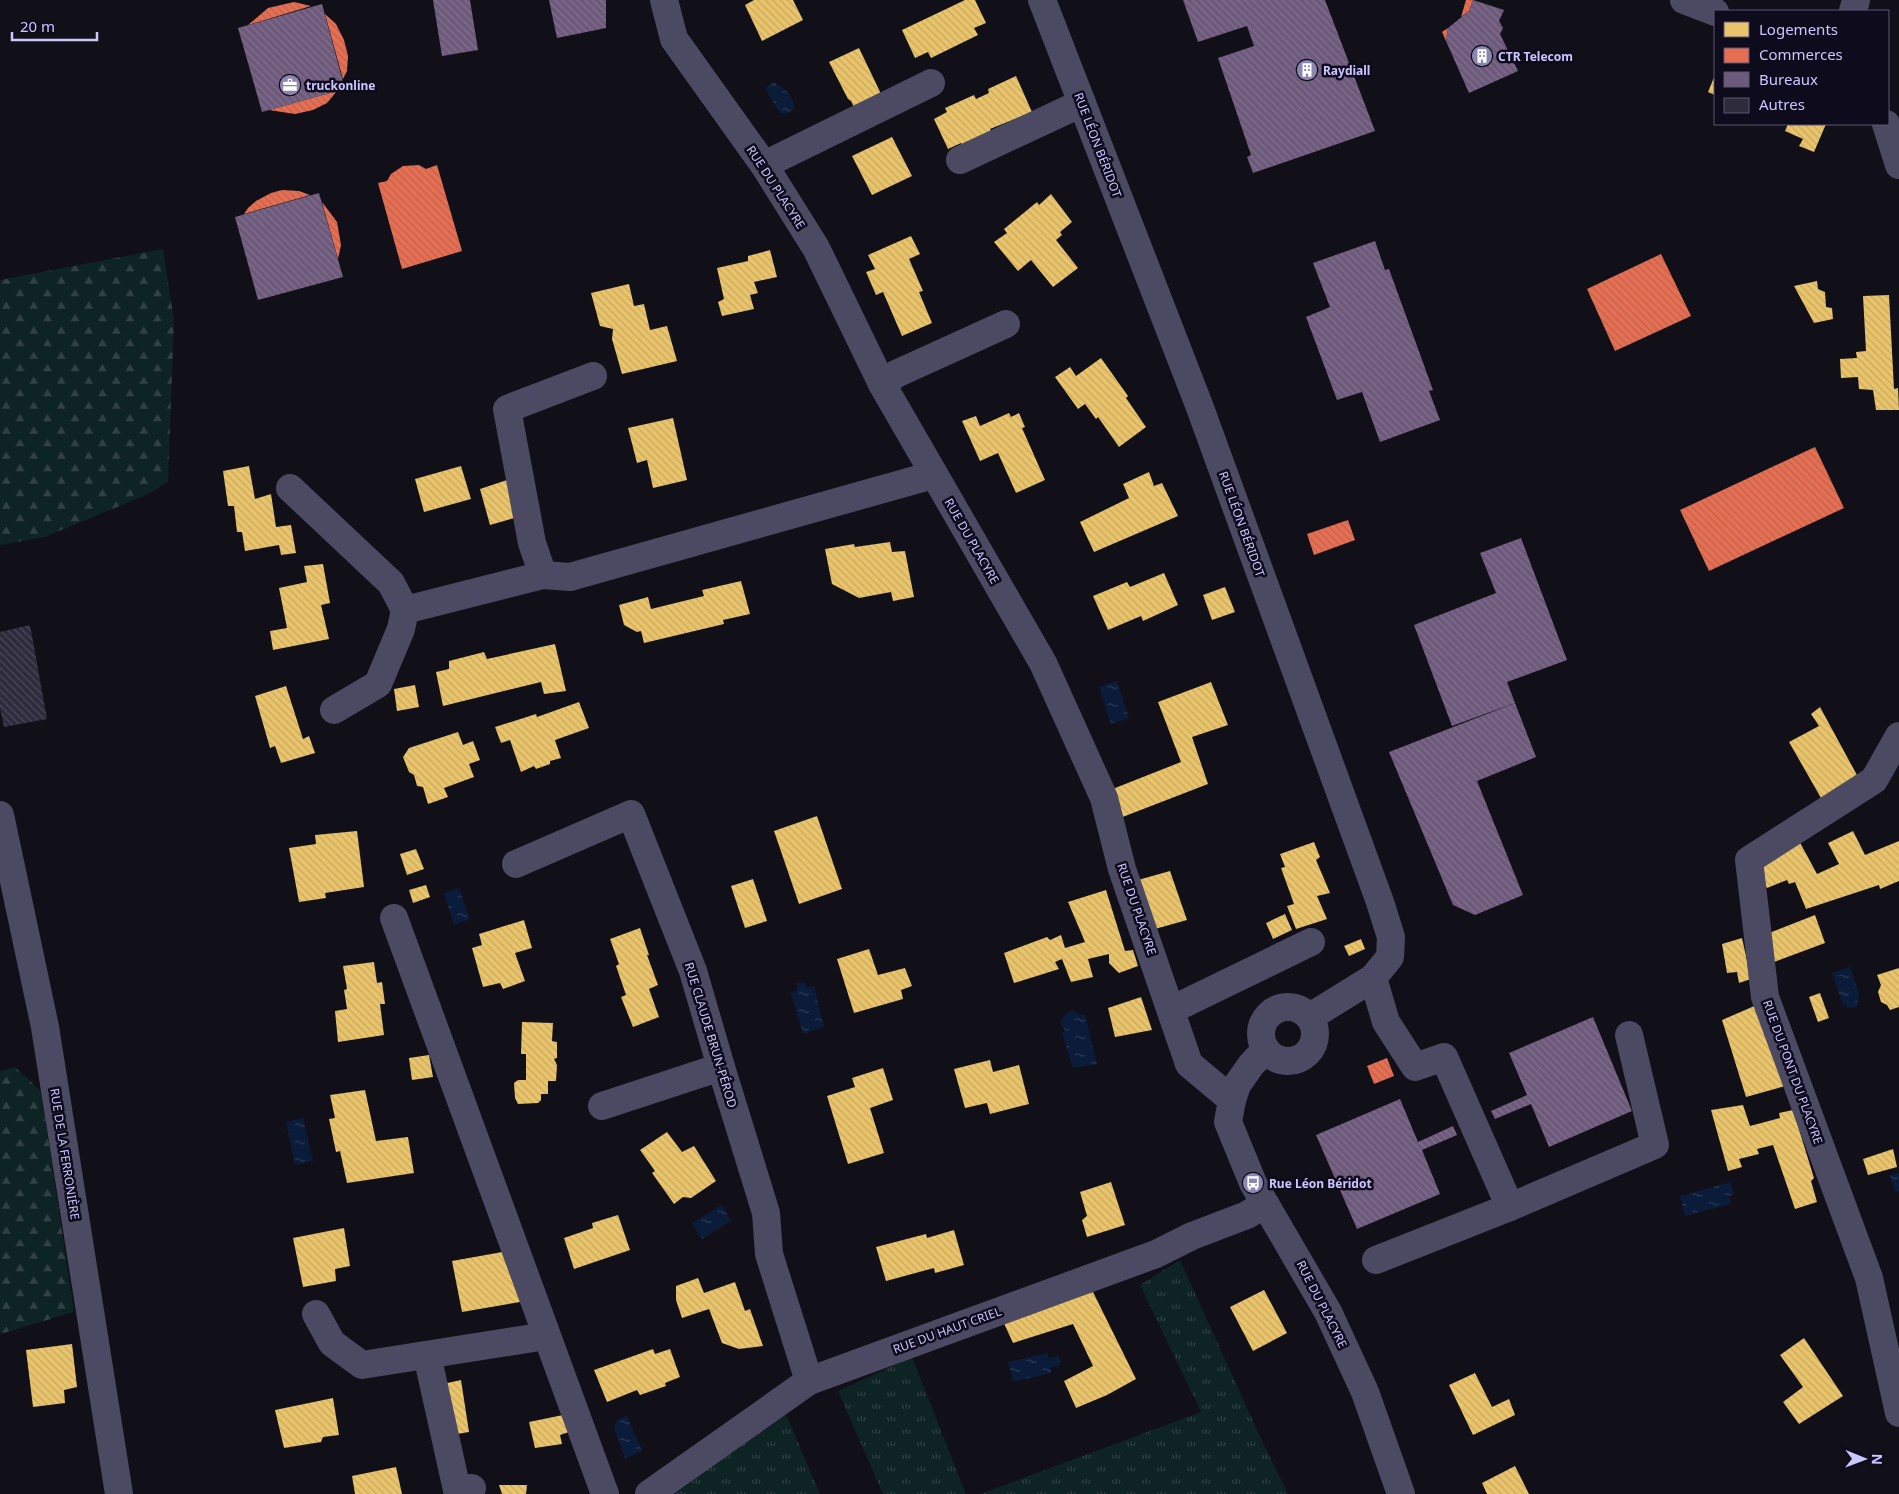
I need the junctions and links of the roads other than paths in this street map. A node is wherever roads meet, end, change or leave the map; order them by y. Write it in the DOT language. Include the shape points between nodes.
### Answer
graph roads {
  1 [pos="664,0"];
  2 [pos="1042,0"];
  3 [pos="1684,0"];
  4 [pos="1714,12"];
  5 [pos="931,83"];
  6 [pos="1082,103"];
  7 [pos="1886,125"];
  8 [pos="960,160"];
  9 [pos="764,165"];
  10 [pos="1899,165"];
  11 [pos="1006,324"];
  12 [pos="594,376"];
  13 [pos="882,384"];
  14 [pos="933,474"];
  15 [pos="290,488"];
  16 [pos="543,575"];
  17 [pos="405,610"];
  18 [pos="334,710"];
  19 [pos="1899,736"];
  20 [pos="0,815"];
  21 [pos="516,864"];
  22 [pos="394,918"];
  23 [pos="1311,942"];
  24 [pos="1373,978"];
  25 [pos="1171,1010"];
  26 [pos="1310,1017"];
  27 [pos="1629,1035"];
  28 [pos="1265,1050"];
  29 [pos="721,1067"];
  30 [pos="602,1106"];
  31 [pos="1230,1111"];
  32 [pos="1264,1204"];
  33 [pos="1510,1207"];
  34 [pos="1376,1260"];
  35 [pos="316,1314"];
  36 [pos="546,1336"];
  37 [pos="426,1355"];
  38 [pos="809,1381"];
  39 [pos="1899,1413"];
  40 [pos="472,1488"];
  41 [pos="118,1494"];
  42 [pos="605,1494"];
  43 [pos="649,1494"];
  44 [pos="1401,1494"];
  1 -- 9 [label="street, RUE DU PLACYRE" via="674,39"];
  2 -- 6 [label="street, RUE LÉON BÉRIDOT"];
  3 -- 4 [label="street"];
  5 -- 9 [label="street"];
  6 -- 8 [label="street"];
  6 -- 24 [label="street, RUE LÉON BÉRIDOT" via="1199,405 1392,937 1390,957"];
  7 -- 10 [label="street"];
  9 -- 13 [label="street, RUE DU PLACYRE" via="816,248"];
  11 -- 13 [label="street" via="896,374"];
  12 -- 16 [label="street" via="507,409 532,543"];
  13 -- 14 [label="street, RUE DU PLACYRE"];
  14 -- 16 [label="street" via="570,577"];
  14 -- 25 [label="street, RUE DU PLACYRE" via="1043,663 1100,788 1122,869"];
  15 -- 17 [label="street" via="390,583"];
  16 -- 17 [label="street"];
  17 -- 18 [label="street" via="401,629 378,684"];
  19 -- 39 [label="street, RUE DU PONT DU PLACYRE" via="1874,780 1749,860 1765,997 1869,1278"];
  20 -- 41 [label="street, RUE DE LA FERRONIÈRE" via="44,1027"];
  21 -- 29 [label="street, RUE CLAUDE BRUN-PÉROD" via="630,814 694,971"];
  22 -- 36 [label="street"];
  23 -- 25 [label="street"];
  24 -- 26 [label="street, RUE LÉON BÉRIDOT"];
  24 -- 33 [label="street" via="1386,1022 1415,1067 1444,1057"];
  25 -- 31 [label="street, RUE DU PLACYRE" via="1189,1064"];
  26 -- 28 [label="street" via="1296,1007 1279,1007 1265,1017 1260,1034"];
  26 -- 28 [label="street" via="1316,1031 1313,1045 1304,1056 1291,1061 1277,1059"];
  27 -- 33 [label="street" via="1655,1145"];
  28 -- 31 [label="street" via="1237,1085"];
  29 -- 30 [label="street"];
  29 -- 38 [label="street, RUE CLAUDE BRUN-PÉROD" via="766,1213 769,1254"];
  31 -- 32 [label="street, RUE DU PLACYRE" via="1253,1182"];
  32 -- 38 [label="street, RUE DU HAUT CRIEL" via="1247,1215 1156,1254"];
  32 -- 44 [label="street, RUE DU PLACYRE" via="1328,1312 1366,1392"];
  33 -- 34 [label="street"];
  35 -- 37 [label="street" via="332,1342 362,1365"];
  36 -- 37 [label="street"];
  36 -- 42 [label="street"];
  37 -- 40 [label="street" via="456,1490"];
  38 -- 43 [label="street, RUE DU HAUT CRIEL"];
}
